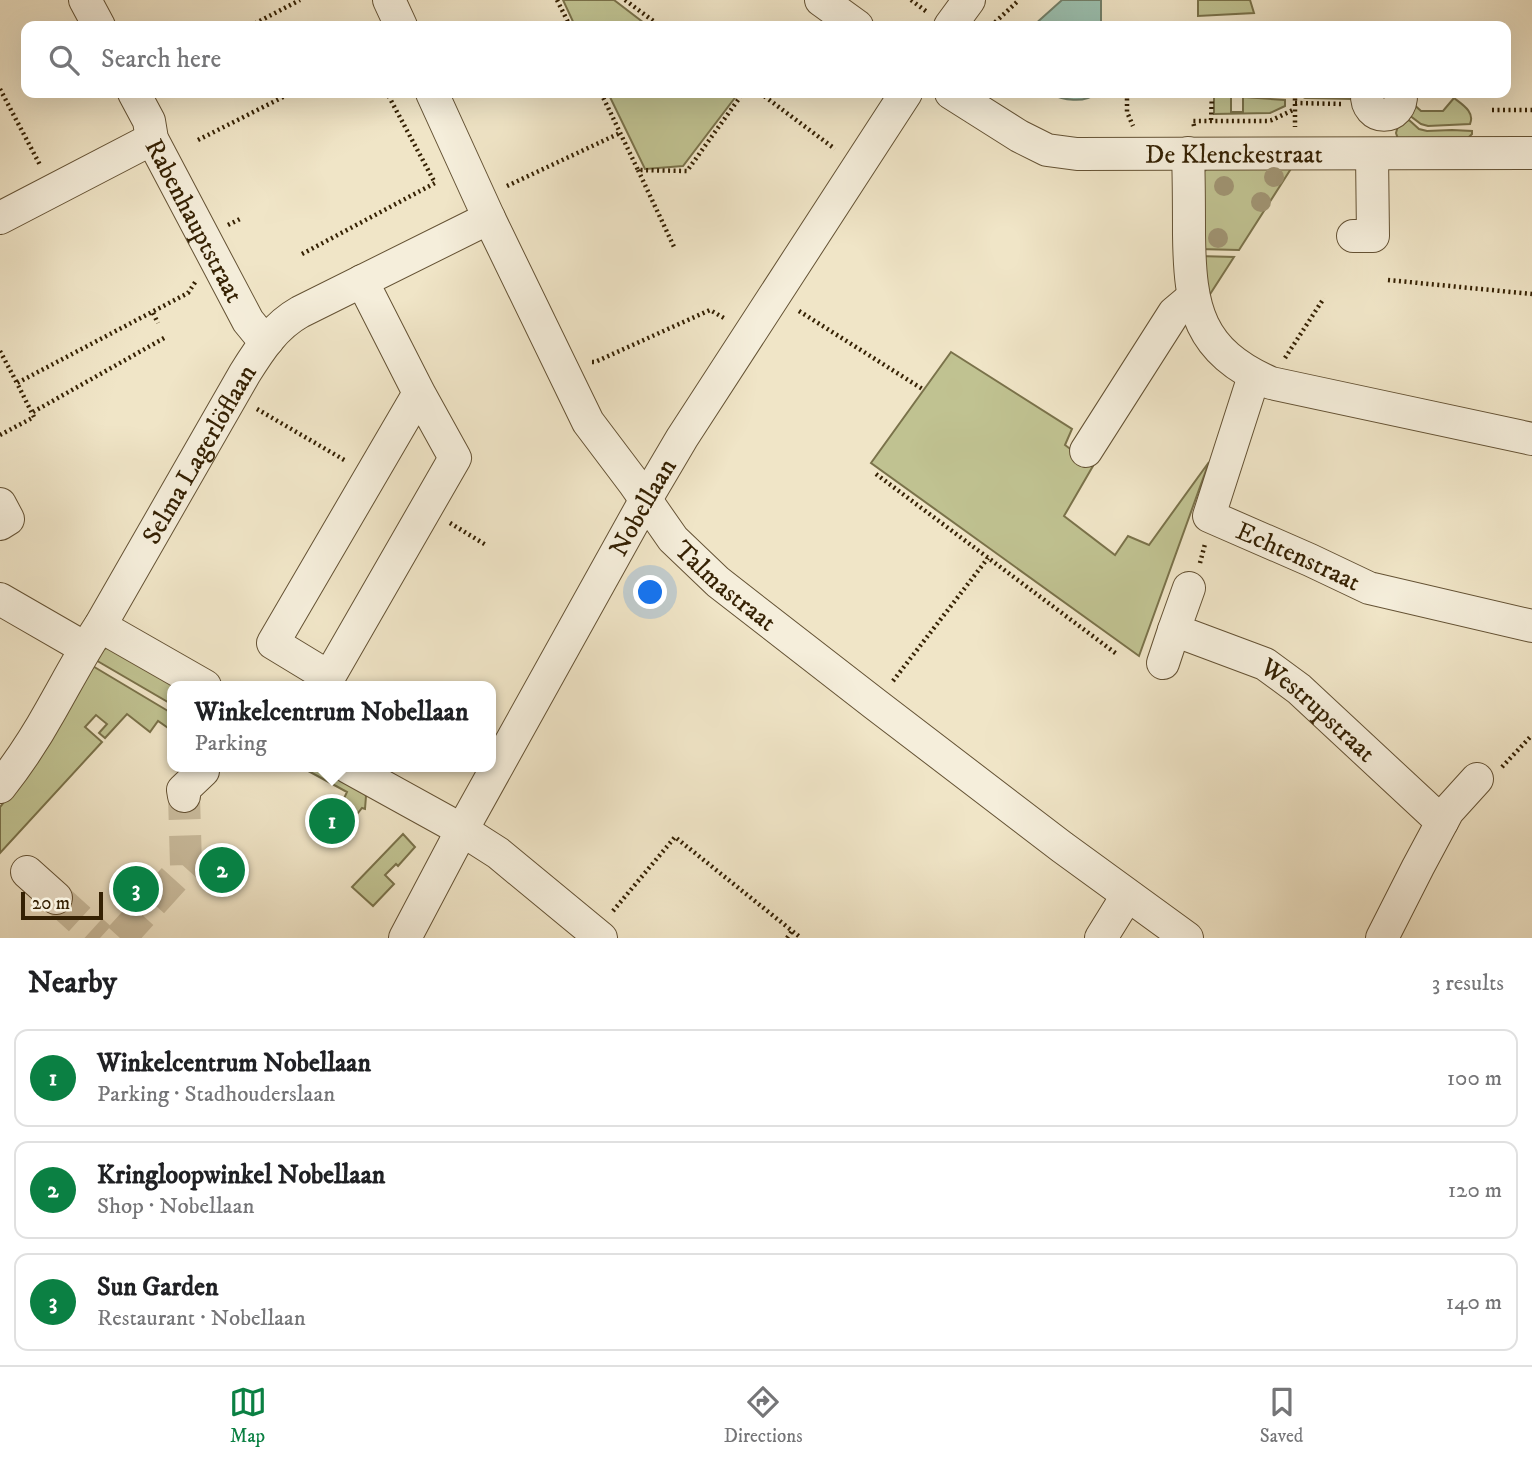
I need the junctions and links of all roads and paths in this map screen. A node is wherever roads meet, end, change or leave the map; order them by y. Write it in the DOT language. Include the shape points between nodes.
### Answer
graph roads {
  1 [pos="85,0"];
  2 [pos="300,0"];
  3 [pos="389,0"];
  4 [pos="557,0"];
  5 [pos="625,0"];
  6 [pos="821,0"];
  7 [pos="911,0"];
  8 [pos="969,0"];
  9 [pos="1019,0"];
  10 [pos="96,21"];
  11 [pos="260,21"];
  12 [pos="399,21"];
  13 [pos="568,21"];
  14 [pos="653,21"];
  15 [pos="850,21"];
  16 [pos="941,21"];
  17 [pos="943,21"];
  18 [pos="996,21"];
  19 [pos="0,89"];
  20 [pos="137,98"];
  21 [pos="280,98"];
  22 [pos="390,98"];
  23 [pos="434,98"];
  24 [pos="603,98"];
  25 [pos="739,98"];
  26 [pos="767,98"];
  27 [pos="903,98"];
  28 [pos="959,98"];
  29 [pos="1127,98"];
  30 [pos="1213,98"];
  31 [pos="1379,100"];
  32 [pos="1492,110"];
  33 [pos="1532,110"];
  34 [pos="1211,120"];
  35 [pos="1196,121"];
  36 [pos="1134,128"];
  37 [pos="620,133"];
  38 [pos="152,139"];
  39 [pos="198,140"];
  40 [pos="1188,153"];
  41 [pos="1378,153"];
  42 [pos="1532,153"];
  43 [pos="858,166"];
  44 [pos="638,170"];
  45 [pos="53,190"];
  46 [pos="484,208"];
  47 [pos="0,218"];
  48 [pos="240,219"];
  49 [pos="233,223"];
  50 [pos="1353,236"];
  51 [pos="675,249"];
  52 [pos="302,254"];
  53 [pos="219,265"];
  54 [pos="1388,279"];
  55 [pos="362,281"];
  56 [pos="1532,294"];
  57 [pos="774,296"];
  58 [pos="1193,297"];
  59 [pos="1324,298"];
  60 [pos="153,313"];
  61 [pos="724,318"];
  62 [pos="158,323"];
  63 [pos="166,338"];
  64 [pos="268,340"];
  65 [pos="0,351"];
  66 [pos="582,360"];
  67 [pos="1262,379"];
  68 [pos="17,383"];
  69 [pos="924,390"];
  70 [pos="419,393"];
  71 [pos="33,412"];
  72 [pos="0,435"];
  73 [pos="1532,439"];
  74 [pos="1086,451"];
  75 [pos="876,474"];
  76 [pos="646,499"];
  77 [pos="0,504"];
  78 [pos="1209,516"];
  79 [pos="0,524"];
  80 [pos="989,558"];
  81 [pos="1189,588"];
  82 [pos="0,599"];
  83 [pos="1532,626"];
  84 [pos="1174,630"];
  85 [pos="92,637"];
  86 [pos="1118,655"];
  87 [pos="1163,663"];
  88 [pos="193,681"];
  89 [pos="875,704"];
  90 [pos="1532,735"];
  91 [pos="496,769"];
  92 [pos="202,772"];
  93 [pos="357,772"];
  94 [pos="494,772"];
  95 [pos="1478,779"];
  96 [pos="0,787"];
  97 [pos="184,796"];
  98 [pos="1442,822"];
  99 [pos="462,830"];
  100 [pos="27,872"];
  101 [pos="1127,896"];
  102 [pos="56,898"];
  103 [pos="792,931"];
  104 [pos="598,935"];
  105 [pos="405,938"];
  106 [pos="787,938"];
  107 [pos="801,938"];
  108 [pos="1101,938"];
  109 [pos="1187,938"];
  110 [pos="1382,938"];
  1 -- 10 [label="street"];
  2 -- 11 [label="path"];
  3 -- 12 [label="street"];
  4 -- 13 [label="path"];
  5 -- 14 [label="path"];
  6 -- 15 [label="street"];
  7 -- 16 [label="path"];
  8 -- 17 [label="street"];
  9 -- 18 [label="path"];
  19 -- 45 [label="path"];
  20 -- 38 [label="street, Rabenhauptstraat"];
  21 -- 39 [label="path"];
  22 -- 52 [label="path" via="435,183"];
  23 -- 46 [label="street, Talmastraat"];
  24 -- 37 [label="path"];
  25 -- 44 [label="path" via="687,171"];
  26 -- 43 [label="path"];
  27 -- 43 [label="street, Nobellaan"];
  28 -- 40 [label="street, De Klenckestraat" via="1047,150"];
  29 -- 36 [label="path"];
  30 -- 34 [label="path"];
  31 -- 34 [label="path" via="1295,106 1272,120"];
  31 -- 41 [label="street"];
  32 -- 33 [label="path"];
  34 -- 35 [label="path"];
  37 -- 44 [label="path"];
  37 -- 46 [label="path"];
  38 -- 45 [label="street"];
  38 -- 53 [label="street, Rabenhauptstraat"];
  40 -- 41 [label="street, De Klenckestraat"];
  40 -- 58 [label="street"];
  41 -- 42 [label="street, De Klenckestraat"];
  41 -- 50 [label="street" via="1373,236"];
  43 -- 57 [label="street, Nobellaan"];
  44 -- 51 [label="path"];
  45 -- 47 [label="street"];
  46 -- 55 [label="street, Selma Lagerlöflaan"];
  46 -- 76 [label="street, Talmastraat" via="588,422"];
  48 -- 49 [label="path"];
  53 -- 60 [label="path" via="199,275 188,293"];
  53 -- 64 [label="street, Rabenhauptstraat" via="248,321"];
  54 -- 56 [label="path"];
  55 -- 64 [label="street, Selma Lagerlöflaan" via="290,317"];
  55 -- 70 [label="street"];
  57 -- 69 [label="path"];
  57 -- 76 [label="street, Nobellaan"];
  58 -- 67 [label="street" via="1213,342 1237,365"];
  58 -- 74 [label="street" via="1174,313"];
  59 -- 67 [label="path" via="1277,371"];
  60 -- 62 [label="path"];
  60 -- 68 [label="path"];
  61 -- 66 [label="path" via="710,310 595,362"];
  63 -- 71 [label="path"];
  64 -- 85 [label="street, Selma Lagerlöflaan"];
  65 -- 68 [label="path"];
  67 -- 73 [label="street"];
  67 -- 78 [label="street, Echtenstraat"];
  68 -- 71 [label="path"];
  70 -- 70 [label="street" via="273,643 329,677 455,458"];
  71 -- 72 [label="path" via="34,417"];
  75 -- 80 [label="path"];
  76 -- 89 [label="street, Talmastraat" via="673,538 718,582"];
  76 -- 91 [label="street, Nobellaan"];
  77 -- 79 [label="street" via="8,519"];
  78 -- 81 [label="path" via="1195,581"];
  78 -- 83 [label="street, Echtenstraat" via="1369,588"];
  80 -- 86 [label="path"];
  80 -- 89 [label="path"];
  81 -- 84 [label="street"];
  82 -- 85 [label="street"];
  84 -- 87 [label="street"];
  84 -- 98 [label="street, Westrupstraat" via="1265,664 1279,674"];
  85 -- 88 [label="street"];
  85 -- 96 [label="street, Selma Lagerlöflaan" via="22,758"];
  89 -- 101 [label="street, Talmastraat"];
  90 -- 95 [label="path" via="1491,778"];
  92 -- 97 [label="street" via="183,790"];
  93 -- 99 [label="street"];
  94 -- 99 [label="street, Nobellaan"];
  95 -- 98 [label="street"];
  98 -- 110 [label="street"];
  99 -- 104 [label="street" via="499,853"];
  99 -- 105 [label="street, Nobellaan"];
  100 -- 102 [label="street"];
  101 -- 108 [label="street"];
  101 -- 109 [label="street, Talmastraat"];
  103 -- 104 [label="path" via="675,837"];
  103 -- 106 [label="path"];
  103 -- 107 [label="path"];
}
